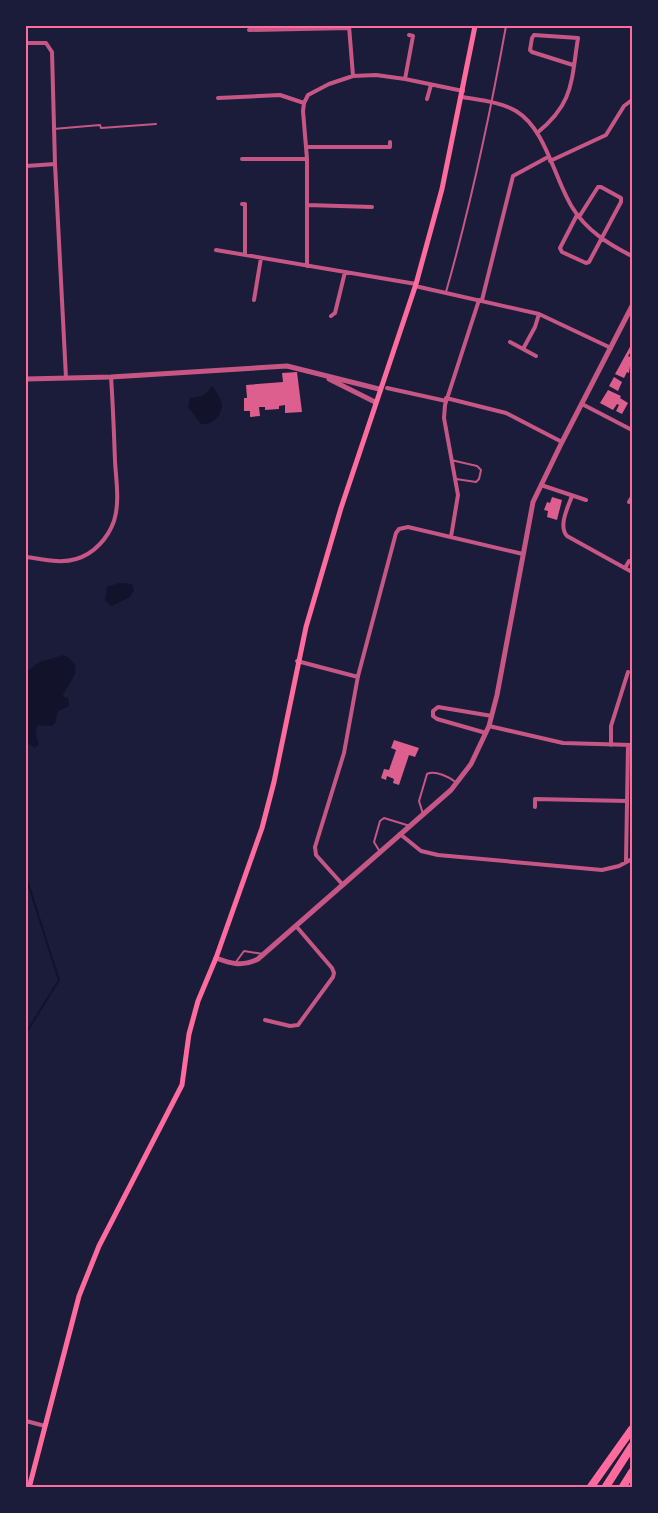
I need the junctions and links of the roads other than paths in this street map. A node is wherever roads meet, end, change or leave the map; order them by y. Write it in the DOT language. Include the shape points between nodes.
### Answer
graph roads {
  1 [pos="475,26"];
  2 [pos="506,26"];
  3 [pos="349,27"];
  4 [pos="249,30"];
  5 [pos="409,35"];
  6 [pos="26,42"];
  7 [pos="573,65"];
  8 [pos="353,76"];
  9 [pos="405,79"];
  10 [pos="431,85"];
  11 [pos="463,94"];
  12 [pos="218,98"];
  13 [pos="427,99"];
  14 [pos="633,100"];
  15 [pos="304,103"];
  16 [pos="492,103"];
  17 [pos="156,124"];
  18 [pos="53,129"];
  19 [pos="537,134"];
  20 [pos="390,141"];
  21 [pos="306,147"];
  22 [pos="242,159"];
  23 [pos="307,159"];
  24 [pos="549,159"];
  25 [pos="55,164"];
  26 [pos="26,166"];
  27 [pos="242,204"];
  28 [pos="307,205"];
  29 [pos="372,207"];
  30 [pos="578,216"];
  31 [pos="602,239"];
  32 [pos="216,250"];
  33 [pos="245,255"];
  34 [pos="633,256"];
  35 [pos="261,258"];
  36 [pos="307,266"];
  37 [pos="345,272"];
  38 [pos="415,285"];
  39 [pos="446,292"];
  40 [pos="254,300"];
  41 [pos="480,300"];
  42 [pos="633,306"];
  43 [pos="539,314"];
  44 [pos="331,316"];
  45 [pos="510,342"];
  46 [pos="611,348"];
  47 [pos="523,349"];
  48 [pos="536,356"];
  49 [pos="322,375"];
  50 [pos="111,376"];
  51 [pos="66,378"];
  52 [pos="26,379"];
  53 [pos="387,388"];
  54 [pos="379,389"];
  55 [pos="446,399"];
  56 [pos="375,402"];
  57 [pos="582,404"];
  58 [pos="633,430"];
  59 [pos="562,442"];
  60 [pos="451,460"];
  61 [pos="455,479"];
  62 [pos="540,484"];
  63 [pos="572,496"];
  64 [pos="633,496"];
  65 [pos="586,500"];
  66 [pos="629,502"];
  67 [pos="451,537"];
  68 [pos="594,543"];
  69 [pos="591,549"];
  70 [pos="523,554"];
  71 [pos="26,557"];
  72 [pos="629,561"];
  73 [pos="626,568"];
  74 [pos="632,572"];
  75 [pos="297,661"];
  76 [pos="628,672"];
  77 [pos="358,677"];
  78 [pos="492,716"];
  79 [pos="489,726"];
  80 [pos="487,733"];
  81 [pos="611,745"];
  82 [pos="630,745"];
  83 [pos="457,783"];
  84 [pos="627,801"];
  85 [pos="535,807"];
  86 [pos="423,814"];
  87 [pos="410,826"];
  88 [pos="400,834"];
  89 [pos="380,852"];
  90 [pos="633,859"];
  91 [pos="626,862"];
  92 [pos="343,885"];
  93 [pos="296,926"];
  94 [pos="264,954"];
  95 [pos="216,958"];
  96 [pos="235,964"];
  97 [pos="265,1020"];
  98 [pos="26,1421"];
  99 [pos="45,1426"];
  100 [pos="633,1429"];
  101 [pos="633,1446"];
  102 [pos="633,1472"];
  103 [pos="29,1488"];
  104 [pos="590,1488"];
  105 [pos="605,1488"];
  106 [pos="622,1488"];
  1 -- 11 [label="main road"];
  2 -- 16 [label="lane"];
  3 -- 4 [label="street"];
  3 -- 8 [label="street"];
  5 -- 9 [label="street" via="413,36"];
  6 -- 18 [label="street" via="46,43 52,52"];
  7 -- 7 [label="street" via="578,38 534,35 532,52"];
  7 -- 19 [label="street" via="564,104"];
  8 -- 9 [label="street"];
  8 -- 15 [label="street" via="312,92"];
  9 -- 10 [label="street"];
  10 -- 11 [label="street"];
  10 -- 13 [label="street"];
  11 -- 16 [label="street"];
  11 -- 38 [label="main road"];
  12 -- 15 [label="street" via="280,95"];
  14 -- 24 [label="street" via="624,106 606,135"];
  15 -- 21 [label="street"];
  16 -- 19 [label="street" via="518,112"];
  16 -- 39 [label="lane"];
  17 -- 18 [label="lane"];
  18 -- 25 [label="street"];
  19 -- 24 [label="street"];
  20 -- 21 [label="street" via="390,147"];
  21 -- 23 [label="street"];
  22 -- 23 [label="street"];
  23 -- 28 [label="street"];
  24 -- 30 [label="street"];
  24 -- 41 [label="street" via="518,172 512,179"];
  25 -- 26 [label="street"];
  25 -- 51 [label="street"];
  27 -- 33 [label="street"];
  28 -- 29 [label="street"];
  28 -- 36 [label="street"];
  30 -- 31 [label="street"];
  30 -- 31 [label="street" via="561,245 562,252 586,263"];
  30 -- 31 [label="street" via="598,187 619,195 621,202"];
  31 -- 34 [label="street"];
  32 -- 33 [label="street"];
  33 -- 35 [label="street"];
  35 -- 36 [label="street"];
  35 -- 40 [label="street"];
  36 -- 37 [label="street"];
  37 -- 38 [label="street"];
  37 -- 44 [label="street"];
  38 -- 39 [label="street"];
  38 -- 54 [label="main road"];
  39 -- 41 [label="street"];
  41 -- 43 [label="street"];
  41 -- 55 [label="street"];
  42 -- 46 [label="street"];
  43 -- 46 [label="street"];
  43 -- 47 [label="street"];
  45 -- 47 [label="street"];
  46 -- 57 [label="street"];
  47 -- 48 [label="street"];
  49 -- 50 [label="street" via="287,366"];
  49 -- 54 [label="street"];
  49 -- 56 [label="street"];
  50 -- 51 [label="street"];
  50 -- 71 [label="street" via="117,499 106,538 75,560"];
  51 -- 52 [label="street"];
  53 -- 55 [label="street"];
  54 -- 56 [label="main road"];
  55 -- 59 [label="street" via="506,413"];
  55 -- 60 [label="street" via="444,418"];
  56 -- 75 [label="main road"];
  57 -- 58 [label="street"];
  57 -- 59 [label="street"];
  59 -- 62 [label="street"];
  60 -- 61 [label="street"];
  60 -- 61 [label="lane" via="481,470 476,482"];
  61 -- 67 [label="street" via="457,506"];
  62 -- 63 [label="street"];
  62 -- 70 [label="street"];
  63 -- 65 [label="street"];
  63 -- 69 [label="street" via="564,532"];
  64 -- 66 [label="street"];
  67 -- 70 [label="street"];
  67 -- 77 [label="street" via="404,527 396,533"];
  68 -- 69 [label="street"];
  69 -- 73 [label="street"];
  70 -- 78 [label="street"];
  72 -- 73 [label="street"];
  73 -- 74 [label="street"];
  75 -- 77 [label="street"];
  75 -- 95 [label="main road" via="274,782 247,874"];
  76 -- 81 [label="street" via="611,726"];
  77 -- 92 [label="street" via="344,753 315,847 316,855"];
  78 -- 79 [label="street"];
  78 -- 80 [label="street" via="438,706 433,711 437,718"];
  79 -- 80 [label="street"];
  79 -- 81 [label="street" via="563,742"];
  80 -- 83 [label="street"];
  81 -- 82 [label="street"];
  82 -- 84 [label="street"];
  83 -- 86 [label="street"];
  83 -- 86 [label="lane" via="433,772 427,774 419,801"];
  84 -- 85 [label="street" via="535,799"];
  84 -- 91 [label="street"];
  86 -- 87 [label="street"];
  87 -- 88 [label="street"];
  87 -- 89 [label="lane" via="384,818 374,842"];
  88 -- 89 [label="street"];
  88 -- 91 [label="street" via="429,854 602,870"];
  89 -- 92 [label="street"];
  90 -- 91 [label="street"];
  92 -- 93 [label="street"];
  93 -- 94 [label="street"];
  93 -- 97 [label="street" via="332,968 333,977 298,1025"];
  94 -- 96 [label="street" via="251,963"];
  94 -- 96 [label="lane" via="244,951"];
  95 -- 96 [label="street"];
  95 -- 99 [label="main road" via="195,1009 185,1076 178,1096 99,1246 79,1296"];
  98 -- 99 [label="street"];
  99 -- 103 [label="main road"];
  100 -- 104 [label="highway"];
  101 -- 105 [label="highway"];
  102 -- 106 [label="highway"];
}
